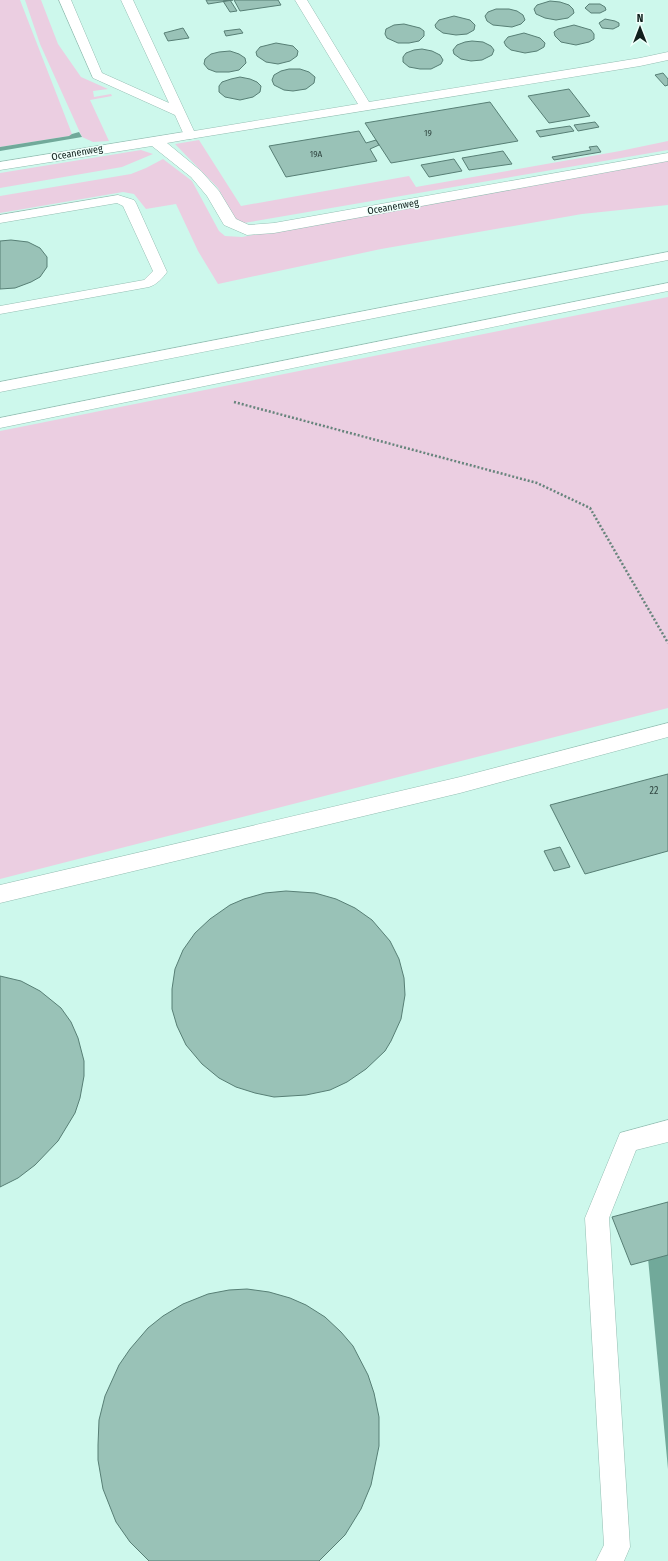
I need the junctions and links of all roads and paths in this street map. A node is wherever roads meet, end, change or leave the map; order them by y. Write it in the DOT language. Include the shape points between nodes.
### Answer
graph roads {
  1 [pos="66,0"];
  2 [pos="127,0"];
  3 [pos="301,0"];
  4 [pos="668,56"];
  5 [pos="366,107"];
  6 [pos="180,113"];
  7 [pos="190,135"];
  8 [pos="154,140"];
  9 [pos="668,157"];
  10 [pos="0,166"];
  11 [pos="0,219"];
  12 [pos="668,256"];
  13 [pos="668,287"];
  14 [pos="0,310"];
  15 [pos="0,386"];
  16 [pos="232,401"];
  17 [pos="0,423"];
  18 [pos="668,643"];
  19 [pos="668,730"];
  20 [pos="0,894"];
  21 [pos="668,1131"];
  22 [pos="609,1561"];
  1 -- 6 [label="lane" via="97,75"];
  2 -- 6 [label="lane"];
  3 -- 5 [label="lane"];
  4 -- 5 [label="lane"];
  5 -- 7 [label="lane"];
  6 -- 7 [label="lane"];
  7 -- 8 [label="street, Oceanenweg"];
  8 -- 9 [label="street, Oceanenweg" via="196,174 214,194 230,222 247,230 274,228"];
  8 -- 10 [label="street, Oceanenweg"];
  11 -- 14 [label="lane" via="118,198 129,203 160,272 149,283"];
  12 -- 15 [label="lane"];
  13 -- 17 [label="lane"];
  16 -- 18 [label="path" via="537,483 590,508"];
  19 -- 20 [label="lane" via="460,785"];
  21 -- 22 [label="lane" via="628,1141 597,1218 616,1547"];
}
